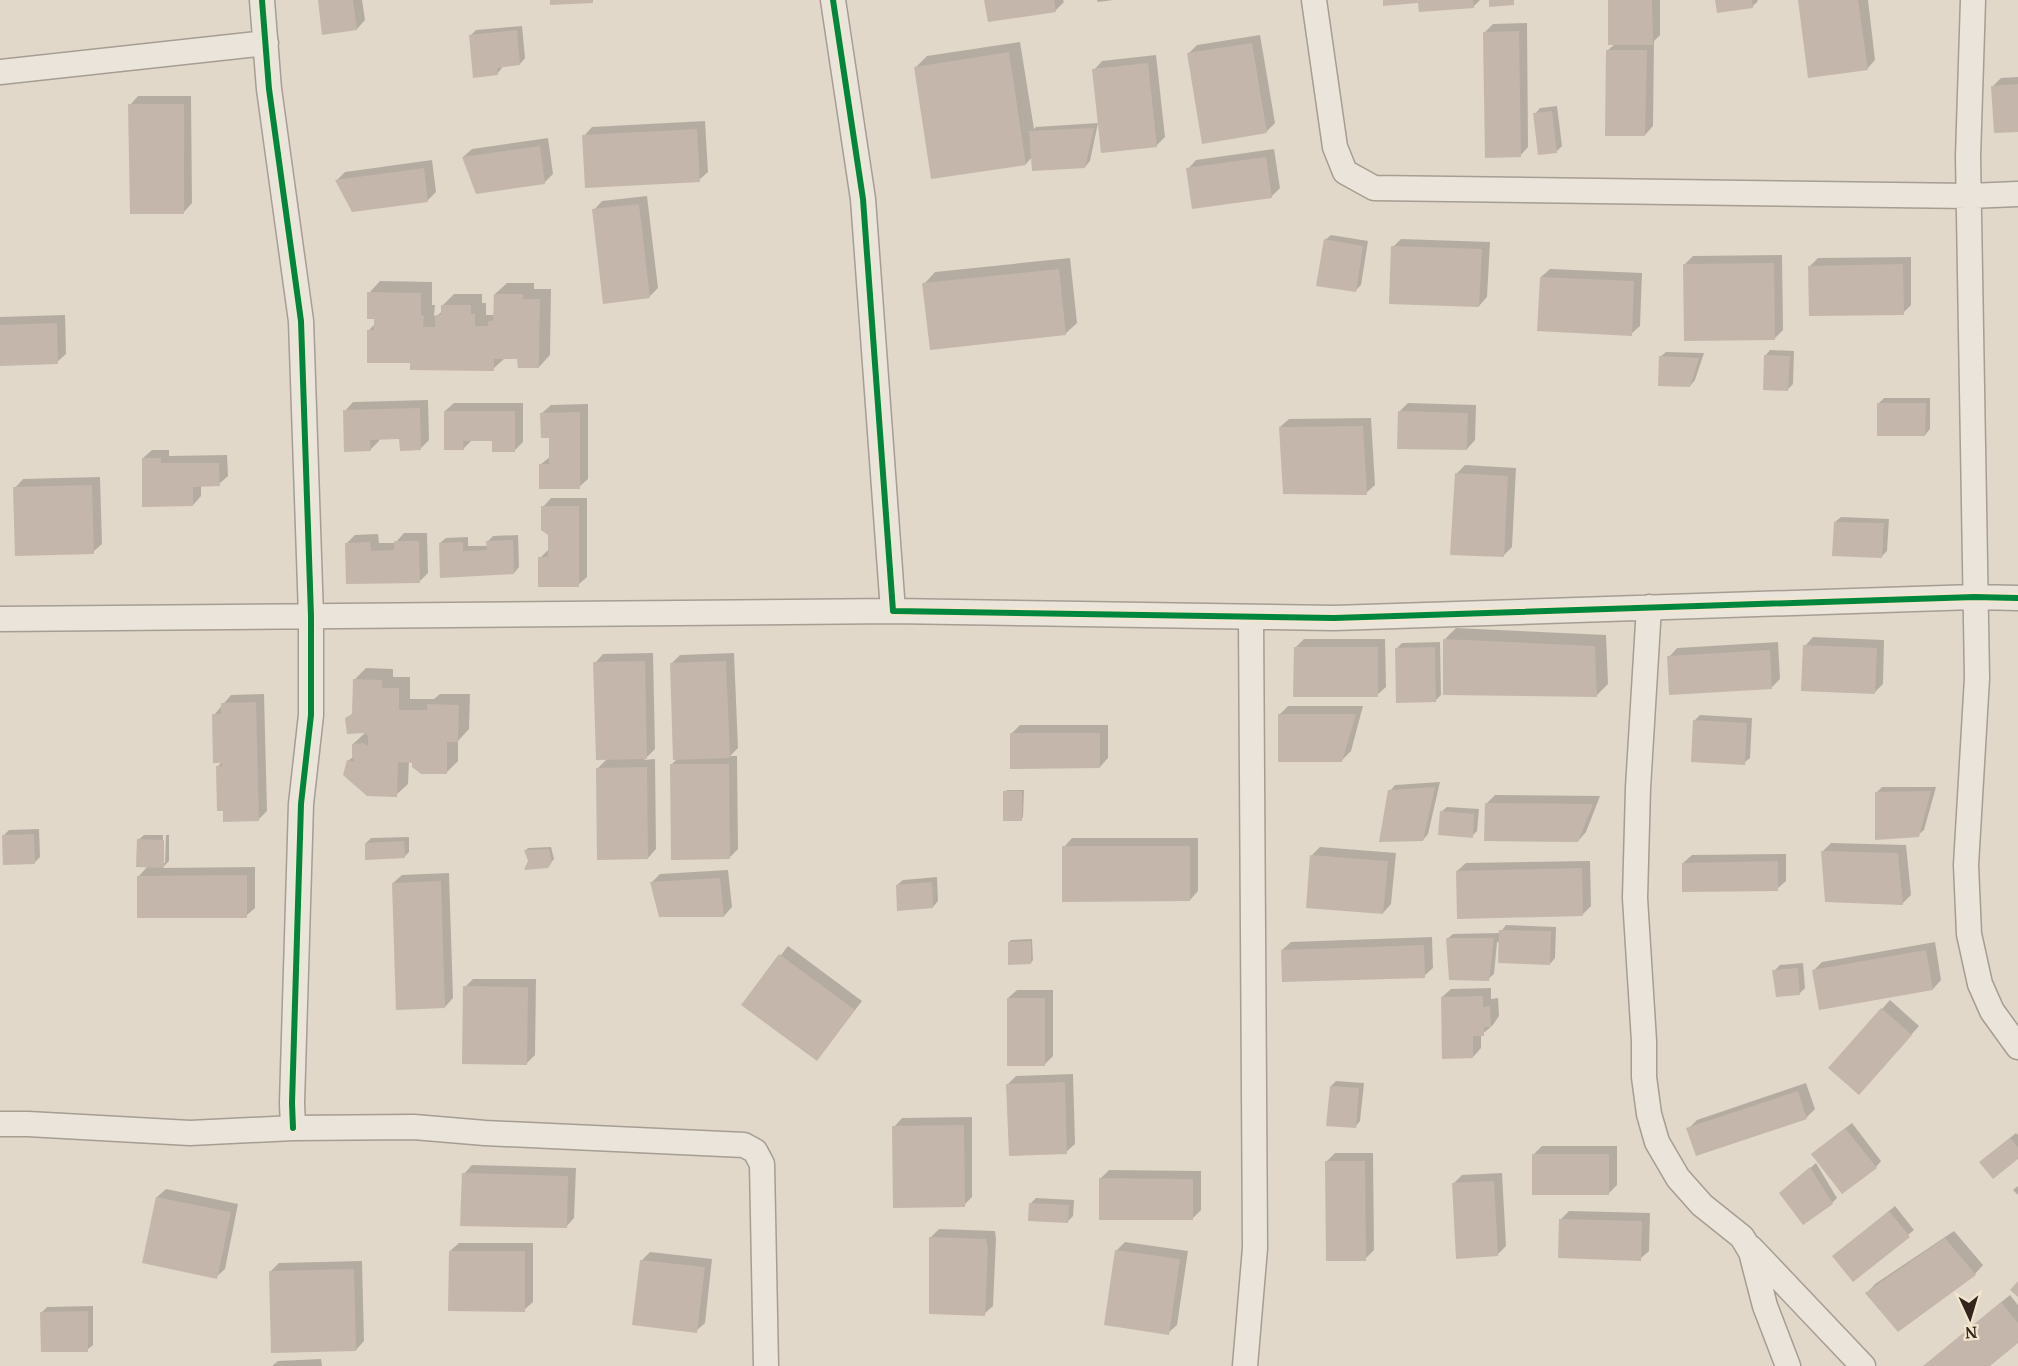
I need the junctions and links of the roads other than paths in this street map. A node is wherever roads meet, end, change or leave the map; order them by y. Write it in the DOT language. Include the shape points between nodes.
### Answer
graph roads {
  1 [pos="262,0"];
  2 [pos="833,0"];
  3 [pos="1314,0"];
  4 [pos="1973,0"];
  5 [pos="266,43"];
  6 [pos="0,72"];
  7 [pos="2018,194"];
  8 [pos="1969,195"];
  9 [pos="1974,597"];
  10 [pos="2018,598"];
  11 [pos="1649,607"];
  12 [pos="893,611"];
  13 [pos="310,616"];
  14 [pos="1251,618"];
  15 [pos="0,619"];
  16 [pos="2018,1047"];
  17 [pos="0,1124"];
  18 [pos="293,1128"];
  19 [pos="1742,1237"];
  20 [pos="766,1366"];
  21 [pos="1245,1366"];
  22 [pos="1788,1366"];
  23 [pos="1863,1366"];
  1 -- 5 [label="street"];
  2 -- 12 [label="street" via="863,199"];
  3 -- 8 [label="street" via="1335,147 1346,172 1374,188"];
  4 -- 8 [label="street"];
  5 -- 6 [label="street"];
  5 -- 13 [label="street" via="301,321"];
  7 -- 8 [label="street"];
  8 -- 9 [label="street"];
  9 -- 10 [label="street"];
  9 -- 11 [label="street"];
  9 -- 16 [label="street" via="1977,678 1966,865 1969,934 1980,984 1992,1011"];
  11 -- 14 [label="street"];
  11 -- 19 [label="street" via="1635,898 1649,1114 1657,1142 1678,1178 1702,1205"];
  12 -- 13 [label="street"];
  12 -- 14 [label="street"];
  13 -- 15 [label="street"];
  13 -- 18 [label="street" via="310,715 301,804"];
  14 -- 21 [label="street" via="1255,1248"];
  17 -- 18 [label="street" via="190,1133"];
  18 -- 20 [label="street" via="414,1127 744,1145 755,1151 762,1164"];
  19 -- 22 [label="street" via="1751,1252 1765,1306"];
  19 -- 23 [label="street"];
}
